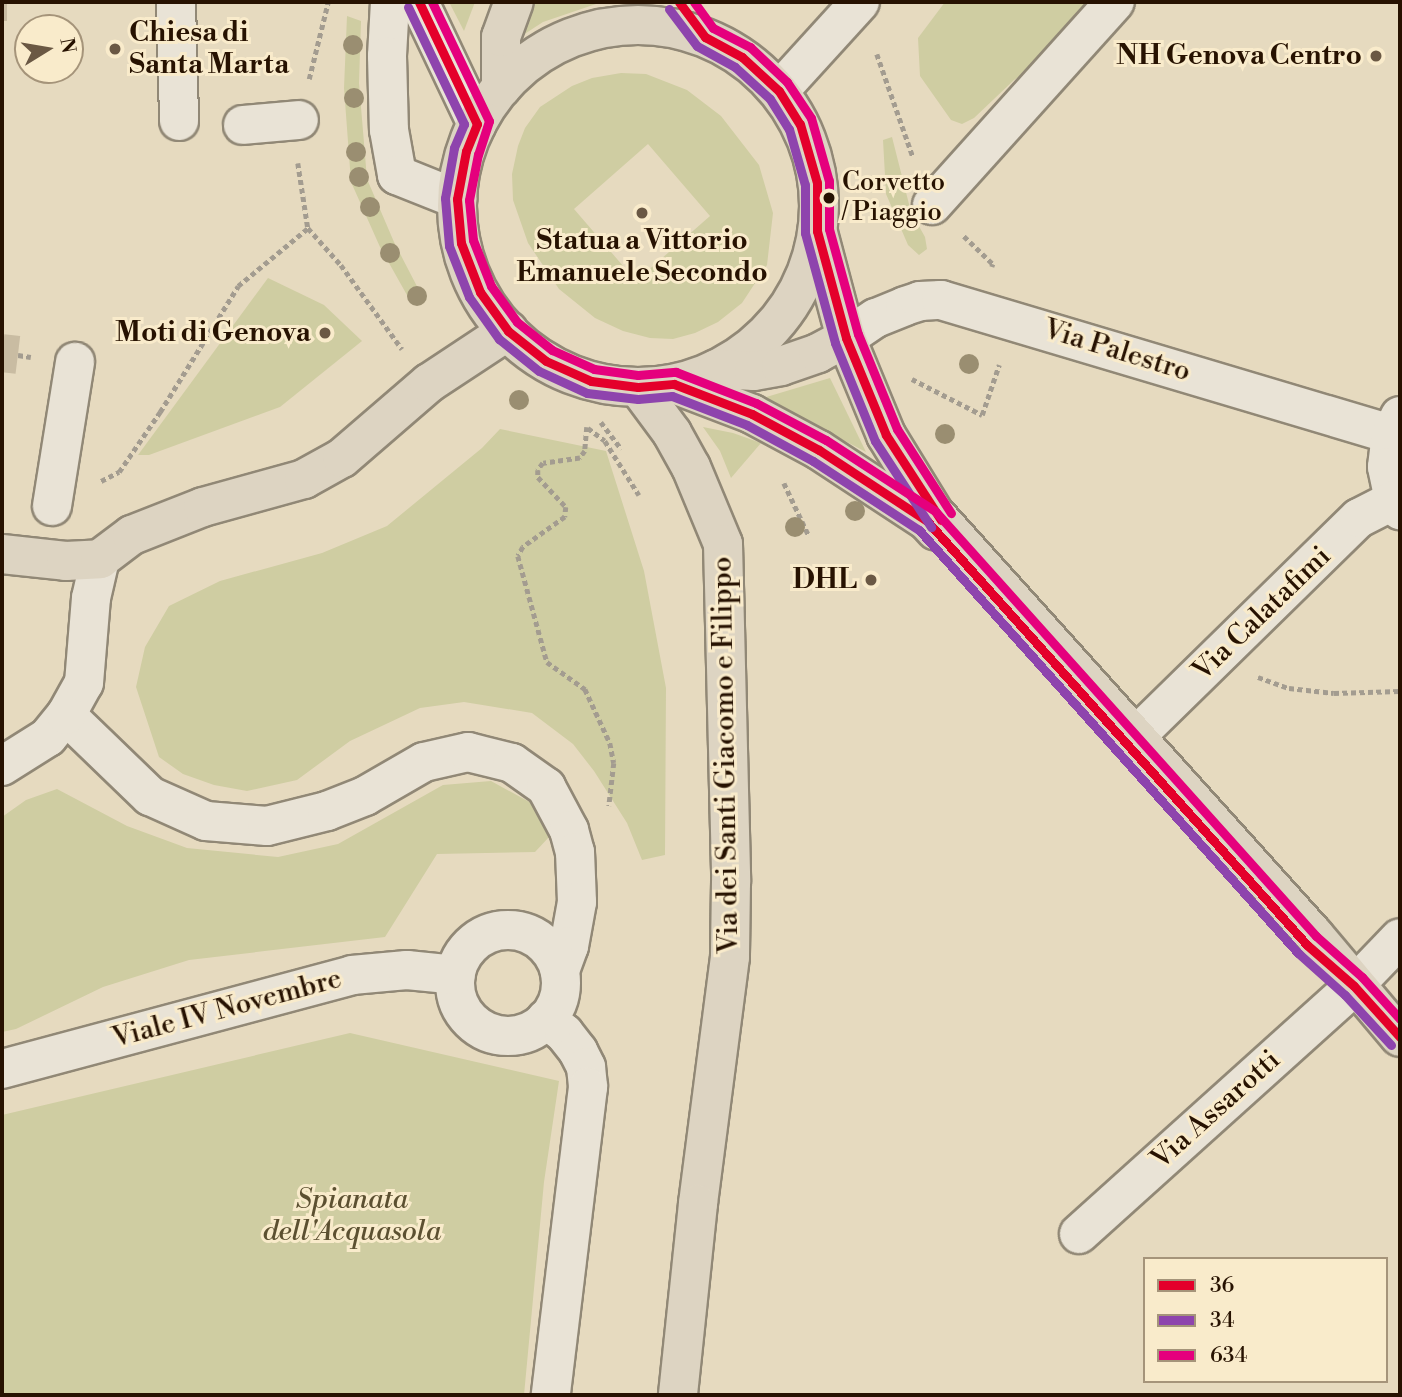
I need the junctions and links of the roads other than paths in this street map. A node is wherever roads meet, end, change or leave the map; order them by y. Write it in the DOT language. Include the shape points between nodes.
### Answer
graph roads {
  1 [pos="390,2"];
  2 [pos="419,2"];
  3 [pos="514,2"];
  4 [pos="679,2"];
  5 [pos="860,2"];
  6 [pos="1115,2"];
  7 [pos="176,4"];
  8 [pos="705,37"];
  9 [pos="501,88"];
  10 [pos="779,92"];
  11 [pos="299,120"];
  12 [pos="179,121"];
  13 [pos="477,124"];
  14 [pos="243,125"];
  15 [pos="457,198"];
  16 [pos="932,205"];
  17 [pos="817,232"];
  18 [pos="508,331"];
  19 [pos="846,338"];
  20 [pos="75,362"];
  21 [pos="717,369"];
  22 [pos="656,385"];
  23 [pos="1396,425"];
  24 [pos="1397,505"];
  25 [pos="52,506"];
  26 [pos="931,517"];
  27 [pos="2,554"];
  28 [pos="100,559"];
  29 [pos="66,715"];
  30 [pos="1135,737"];
  31 [pos="2,766"];
  32 [pos="1400,938"];
  33 [pos="560,971"];
  34 [pos="456,975"];
  35 [pos="1354,986"];
  36 [pos="546,1019"];
  37 [pos="1400,1037"];
  38 [pos="2,1069"];
  39 [pos="1079,1234"];
  40 [pos="551,1395"];
  41 [pos="678,1395"];
  1 -- 15 [label="street" via="389,130 397,175"];
  2 -- 13 [label="street"];
  3 -- 9 [label="main road" via="501,37"];
  4 -- 8 [label="main road"];
  5 -- 10 [label="street"];
  6 -- 16 [label="street"];
  7 -- 12 [label="street"];
  8 -- 9 [label="main road" via="643,24 595,30 536,56"];
  8 -- 10 [label="main road" via="742,57"];
  9 -- 13 [label="main road"];
  10 -- 17 [label="main road" via="808,145 817,183"];
  11 -- 14 [label="street"];
  13 -- 15 [label="main road" via="466,151"];
  15 -- 18 [label="main road" via="468,267 492,313"];
  17 -- 19 [label="main road"];
  17 -- 21 [label="main road" via="799,289 784,314 742,354"];
  18 -- 22 [label="main road" via="536,355 568,373 591,381"];
  18 -- 28 [label="main road" via="429,383 342,458 304,479 203,507 132,535"];
  19 -- 21 [label="main road" via="781,366"];
  19 -- 23 [label="street, Via Palestro" via="905,306 941,300"];
  19 -- 26 [label="main road" via="886,435"];
  20 -- 25 [label="street"];
  21 -- 22 [label="main road"];
  22 -- 26 [label="main road" via="752,414"];
  22 -- 41 [label="main road, Via dei Santi Giacomo e Filippo" via="672,433 723,544 731,882 730,957"];
  23 -- 24 [label="street" via="1387,467"];
  24 -- 30 [label="street, Via Calatafimi" via="1359,518"];
  26 -- 30 [label="main road"];
  26 -- 35 [label="main road" via="1307,945"];
  27 -- 28 [label="main road" via="66,561"];
  28 -- 29 [label="street" via="91,598 84,683"];
  29 -- 31 [label="street" via="48,737"];
  29 -- 33 [label="street" via="149,796 206,821 267,826 327,811 365,796 424,762 468,752 512,763 546,788 575,852 578,902"];
  30 -- 35 [label="main road" via="1314,935"];
  32 -- 35 [label="street, Via Assarotti"];
  33 -- 34 [label="street" via="553,954 540,941 507,930 473,943 461,958"];
  33 -- 36 [label="street" via="561,992"];
  34 -- 36 [label="street" via="461,1008 485,1031 518,1035 534,1030"];
  34 -- 38 [label="street, Viale IV Novembre" via="407,970 352,975"];
  35 -- 37 [label="main road"];
  35 -- 39 [label="street, Via Assarotti"];
  36 -- 40 [label="street" via="578,1051 588,1087"];
}
